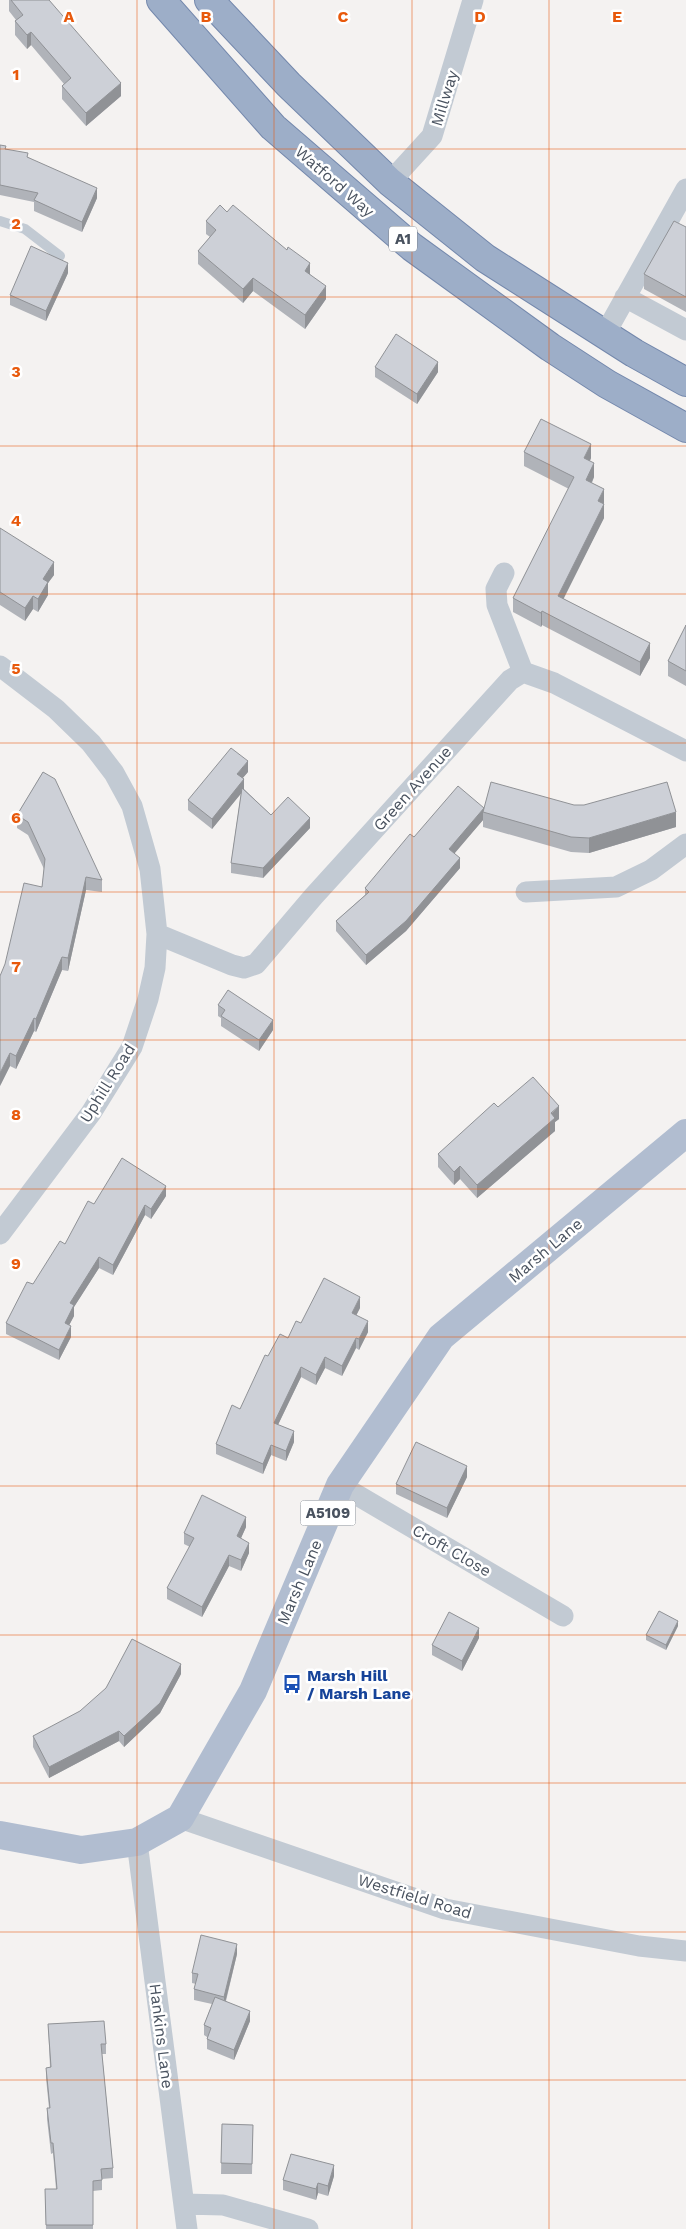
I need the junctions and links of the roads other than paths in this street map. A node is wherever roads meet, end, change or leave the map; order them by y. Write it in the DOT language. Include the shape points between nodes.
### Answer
graph roads {
  1 [pos="161,0"];
  2 [pos="209,0"];
  3 [pos="473,0"];
  4 [pos="390,182"];
  5 [pos="686,189"];
  6 [pos="0,221"];
  7 [pos="60,256"];
  8 [pos="625,297"];
  9 [pos="686,330"];
  10 [pos="605,334"];
  11 [pos="686,382"];
  12 [pos="686,428"];
  13 [pos="504,574"];
  14 [pos="0,666"];
  15 [pos="523,672"];
  16 [pos="686,751"];
  17 [pos="686,844"];
  18 [pos="526,892"];
  19 [pos="158,934"];
  20 [pos="686,1133"];
  21 [pos="0,1234"];
  22 [pos="340,1485"];
  23 [pos="563,1616"];
  24 [pos="180,1818"];
  25 [pos="0,1835"];
  26 [pos="137,1842"];
  27 [pos="686,1951"];
  28 [pos="184,2204"];
  29 [pos="187,2229"];
  30 [pos="308,2229"];
  1 -- 12 [label="highway, Watford Way / A1" via="273,128 412,247 558,352"];
  2 -- 4 [label="highway, A1" via="289,85"];
  3 -- 4 [label="street, Millway" via="432,136"];
  4 -- 10 [label="highway, A1" via="486,258"];
  5 -- 8 [label="street"];
  6 -- 7 [label="lane" via="25,229"];
  8 -- 9 [label="street"];
  8 -- 10 [label="street"];
  10 -- 11 [label="highway, A1"];
  13 -- 15 [label="street" via="496,589 497,605"];
  14 -- 19 [label="street, Uphill Road" via="56,709 91,743 114,774 132,806 150,869"];
  15 -- 16 [label="street" via="554,683"];
  15 -- 19 [label="street, Green Avenue" via="510,680 256,964 244,968 232,965"];
  17 -- 18 [label="street" via="650,870 616,887"];
  19 -- 21 [label="street, Uphill Road" via="148,999 132,1047 91,1113"];
  20 -- 22 [label="main road, Marsh Lane / A5109" via="441,1337"];
  22 -- 23 [label="street, Croft Close"];
  22 -- 24 [label="main road, Marsh Lane / A5109" via="253,1691"];
  24 -- 26 [label="main road"];
  24 -- 27 [label="street, Westfield Road" via="445,1908 639,1946"];
  25 -- 26 [label="main road" via="82,1850"];
  26 -- 28 [label="street, Hankins Lane"];
  28 -- 29 [label="street, Hankins Lane"];
  28 -- 30 [label="street" via="223,2205"];
}
